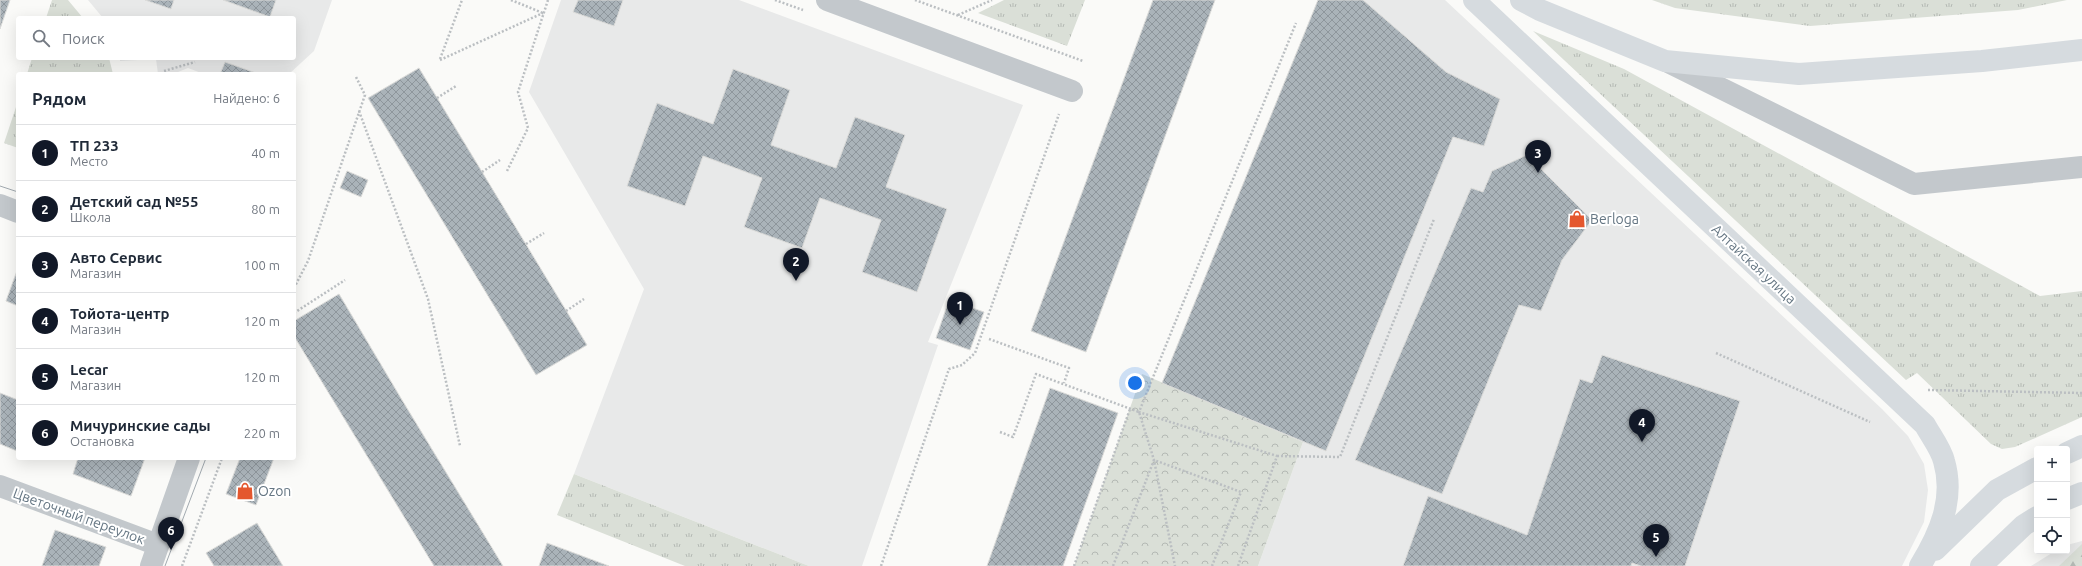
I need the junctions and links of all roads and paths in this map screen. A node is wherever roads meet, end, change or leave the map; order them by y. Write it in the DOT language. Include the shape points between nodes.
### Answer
graph roads {
  1 [pos="462,0"];
  2 [pos="511,0"];
  3 [pos="548,0"];
  4 [pos="775,0"];
  5 [pos="827,0"];
  6 [pos="915,0"];
  7 [pos="984,0"];
  8 [pos="992,0"];
  9 [pos="1474,0"];
  10 [pos="1521,0"];
  11 [pos="982,5"];
  12 [pos="804,11"];
  13 [pos="543,13"];
  14 [pos="957,15"];
  15 [pos="1296,23"];
  16 [pos="2082,50"];
  17 [pos="1665,61"];
  18 [pos="195,62"];
  19 [pos="1083,62"];
  20 [pos="164,71"];
  21 [pos="356,77"];
  22 [pos="456,86"];
  23 [pos="1072,91"];
  24 [pos="437,98"];
  25 [pos="359,111"];
  26 [pos="1059,114"];
  27 [pos="500,160"];
  28 [pos="2082,167"];
  29 [pos="507,171"];
  30 [pos="482,172"];
  31 [pos="0,205"];
  32 [pos="16,211"];
  33 [pos="1434,219"];
  34 [pos="544,233"];
  35 [pos="526,244"];
  36 [pos="345,280"];
  37 [pos="296,284"];
  38 [pos="584,299"];
  39 [pos="566,311"];
  40 [pos="296,312"];
  41 [pos="989,339"];
  42 [pos="1716,354"];
  43 [pos="1064,383"];
  44 [pos="1924,389"];
  45 [pos="2081,393"];
  46 [pos="1130,409"];
  47 [pos="1139,412"];
  48 [pos="1870,422"];
  49 [pos="1000,432"];
  50 [pos="460,446"];
  51 [pos="2082,446"];
  52 [pos="2070,452"];
  53 [pos="1277,456"];
  54 [pos="188,460"];
  55 [pos="221,460"];
  56 [pos="1154,460"];
  57 [pos="2034,470"];
  58 [pos="0,486"];
  59 [pos="2082,493"];
  60 [pos="2070,498"];
  61 [pos="2035,518"];
  62 [pos="158,545"];
  63 [pos="1921,565"];
  64 [pos="151,566"];
  65 [pos="182,566"];
  66 [pos="880,566"];
  67 [pos="1074,566"];
  68 [pos="1113,566"];
  69 [pos="1175,566"];
  70 [pos="1212,566"];
  71 [pos="1238,566"];
  72 [pos="1981,566"];
  1 -- 13 [label="path" via="440,60"];
  2 -- 13 [label="path"];
  3 -- 13 [label="path"];
  4 -- 12 [label="path"];
  5 -- 23 [label="street"];
  6 -- 14 [label="path"];
  7 -- 11 [label="path"];
  8 -- 11 [label="path"];
  9 -- 63 [label="main road, Алтайская улица" via="1925,425 1944,460 1949,489 1944,520"];
  10 -- 17 [label="main road"];
  11 -- 14 [label="path"];
  13 -- 29 [label="path" via="518,92 528,128"];
  14 -- 19 [label="path"];
  15 -- 47 [label="path"];
  16 -- 17 [label="main road" via="1982,61 1799,74"];
  17 -- 28 [label="street" via="1914,184"];
  18 -- 20 [label="path"];
  21 -- 25 [label="path" via="364,95"];
  22 -- 24 [label="path"];
  25 -- 37 [label="path" via="308,261"];
  25 -- 50 [label="path" via="428,299"];
  26 -- 66 [label="path" via="975,353 962,365 949,368"];
  27 -- 30 [label="path"];
  31 -- 32 [label="street"];
  33 -- 53 [label="path" via="1340,457"];
  34 -- 35 [label="path"];
  36 -- 40 [label="path"];
  38 -- 39 [label="path"];
  41 -- 43 [label="path" via="1069,368"];
  42 -- 48 [label="path"];
  43 -- 46 [label="path"];
  43 -- 49 [label="path" via="1036,374 1013,437"];
  44 -- 45 [label="path"];
  46 -- 47 [label="path"];
  46 -- 67 [label="path"];
  47 -- 53 [label="path"];
  47 -- 56 [label="path"];
  51 -- 52 [label="main road"];
  53 -- 71 [label="path"];
  54 -- 62 [label="street"];
  55 -- 65 [label="path"];
  56 -- 68 [label="path"];
  56 -- 69 [label="path"];
  56 -- 70 [label="path" via="1241,492"];
  57 -- 63 [label="main road" via="1997,490"];
  58 -- 62 [label="street, Цветочный переулок"];
  59 -- 60 [label="main road"];
  61 -- 72 [label="main road" via="2024,525"];
  62 -- 64 [label="street"];
}
